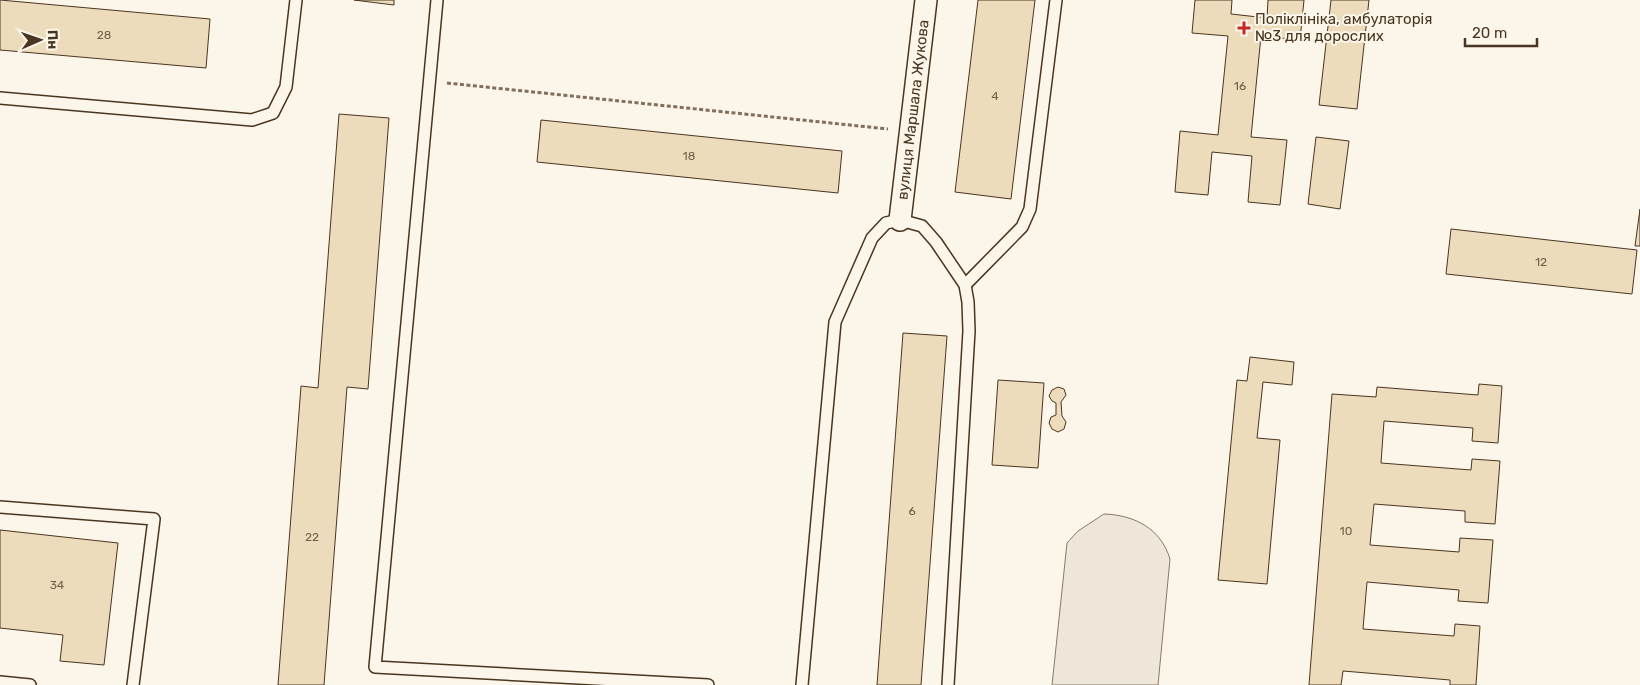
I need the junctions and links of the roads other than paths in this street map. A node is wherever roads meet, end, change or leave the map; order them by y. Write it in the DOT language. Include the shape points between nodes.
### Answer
graph roads {
  1 [pos="296,0"];
  2 [pos="437,0"];
  3 [pos="926,0"];
  4 [pos="1056,0"];
  5 [pos="0,98"];
  6 [pos="900,220"];
  7 [pos="965,285"];
  8 [pos="0,507"];
  9 [pos="0,682"];
  10 [pos="30,685"];
  11 [pos="133,685"];
  12 [pos="708,685"];
  13 [pos="802,685"];
  14 [pos="948,685"];
  1 -- 5 [label="lane" via="286,87 273,113 252,120"];
  2 -- 12 [label="lane" via="375,667"];
  3 -- 6 [label="street, вулиця Маршала Жукова"];
  4 -- 7 [label="lane" via="1030,209 1022,227"];
  6 -- 7 [label="lane" via="922,226"];
  6 -- 13 [label="lane" via="886,223 872,238 835,322"];
  7 -- 14 [label="lane" via="969,331"];
  8 -- 11 [label="lane" via="154,519"];
  9 -- 10 [label="lane"];
}
